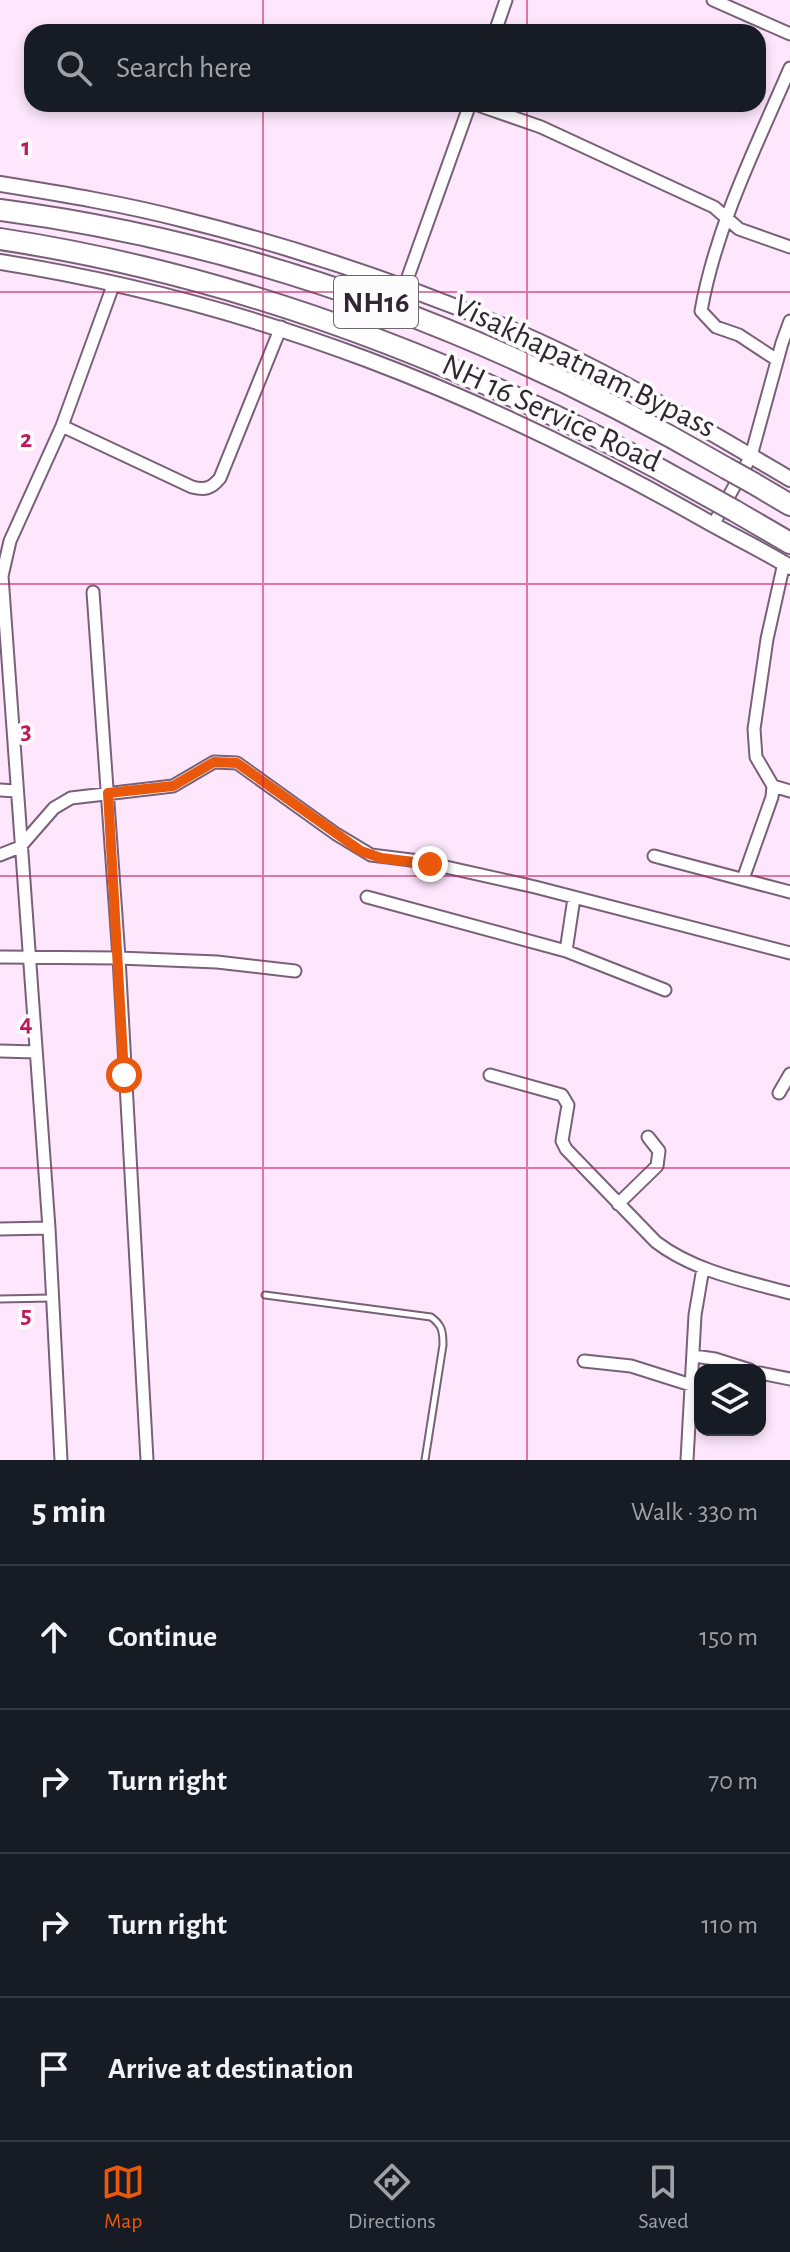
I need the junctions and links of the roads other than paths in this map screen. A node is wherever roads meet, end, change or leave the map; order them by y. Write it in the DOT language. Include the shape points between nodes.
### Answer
graph roads {
  1 [pos="506,0"];
  2 [pos="713,0"];
  3 [pos="498,24"];
  4 [pos="790,34"];
  5 [pos="790,68"];
  6 [pos="470,112"];
  7 [pos="497,112"];
  8 [pos="0,184"];
  9 [pos="0,210"];
  10 [pos="726,217"];
  11 [pos="0,239"];
  12 [pos="790,247"];
  13 [pos="0,262"];
  14 [pos="114,283"];
  15 [pos="404,288"];
  16 [pos="790,321"];
  17 [pos="281,327"];
  18 [pos="777,360"];
  19 [pos="62,426"];
  20 [pos="751,456"];
  21 [pos="790,479"];
  22 [pos="790,505"];
  23 [pos="713,525"];
  24 [pos="3,552"];
  25 [pos="788,558"];
  26 [pos="93,592"];
  27 [pos="4,664"];
  28 [pos="773,786"];
  29 [pos="0,790"];
  30 [pos="16,791"];
  31 [pos="790,791"];
  32 [pos="108,793"];
  33 [pos="20,847"];
  34 [pos="0,855"];
  35 [pos="654,856"];
  36 [pos="743,879"];
  37 [pos="790,892"];
  38 [pos="367,897"];
  39 [pos="574,898"];
  40 [pos="566,951"];
  41 [pos="790,953"];
  42 [pos="0,957"];
  43 [pos="29,958"];
  44 [pos="119,958"];
  45 [pos="295,971"];
  46 [pos="665,990"];
  47 [pos="0,1051"];
  48 [pos="36,1052"];
  49 [pos="790,1074"];
  50 [pos="490,1075"];
  51 [pos="779,1093"];
  52 [pos="648,1137"];
  53 [pos="618,1204"];
  54 [pos="49,1228"];
  55 [pos="0,1229"];
  56 [pos="703,1268"];
  57 [pos="790,1293"];
  58 [pos="265,1295"];
  59 [pos="53,1298"];
  60 [pos="0,1299"];
  61 [pos="694,1356"];
  62 [pos="584,1361"];
  63 [pos="731,1364"];
  64 [pos="766,1374"];
  65 [pos="790,1379"];
  66 [pos="691,1385"];
  67 [pos="61,1460"];
  68 [pos="147,1460"];
  69 [pos="425,1460"];
  70 [pos="687,1460"];
  1 -- 3 [label="street"];
  2 -- 4 [label="street"];
  5 -- 10 [label="street"];
  6 -- 15 [label="street"];
  7 -- 10 [label="street" via="541,127"];
  8 -- 15 [label="street, NH 16 Service Road" via="184,219"];
  9 -- 22 [label="highway, Visakhapatnam Bypass / NH16, bridge" via="161,237 387,306 574,386"];
  10 -- 12 [label="street" via="739,229"];
  10 -- 18 [label="street" via="701,311 716,327"];
  11 -- 25 [label="highway, Visakhapatnam Bypass / NH16, bridge" via="161,272 257,299 467,374 735,511"];
  13 -- 14 [label="street, NH 16 Service Road"];
  14 -- 17 [label="street, NH 16 Service Road"];
  14 -- 19 [label="street"];
  15 -- 20 [label="street, NH 16 Service Road" via="530,338"];
  16 -- 18 [label="street"];
  17 -- 19 [label="street" via="212,488 192,487"];
  17 -- 23 [label="street, NH 16 Service Road" via="382,363 530,428"];
  18 -- 20 [label="street"];
  19 -- 24 [label="street"];
  20 -- 21 [label="street, NH 16 Service Road"];
  20 -- 23 [label="street"];
  23 -- 25 [label="street, NH 16 Service Road"];
  24 -- 27 [label="street"];
  25 -- 28 [label="street" via="767,639 754,729 756,757"];
  26 -- 32 [label="street"];
  27 -- 30 [label="street"];
  28 -- 31 [label="street"];
  28 -- 36 [label="street"];
  29 -- 30 [label="street"];
  30 -- 33 [label="street"];
  32 -- 33 [label="street" via="61,802"];
  32 -- 39 [label="street" via="173,786 214,762 237,763 371,855 419,861"];
  32 -- 44 [label="street"];
  33 -- 34 [label="street"];
  33 -- 43 [label="street"];
  35 -- 36 [label="street"];
  36 -- 37 [label="street"];
  38 -- 40 [label="street"];
  39 -- 40 [label="street"];
  39 -- 41 [label="street"];
  40 -- 46 [label="street"];
  42 -- 43 [label="street"];
  43 -- 44 [label="street"];
  43 -- 48 [label="street"];
  44 -- 45 [label="street"];
  44 -- 68 [label="street"];
  47 -- 48 [label="street"];
  48 -- 54 [label="street"];
  49 -- 51 [label="street"];
  50 -- 53 [label="street" via="566,1099 562,1141"];
  52 -- 53 [label="street" via="659,1151 657,1166"];
  53 -- 56 [label="street" via="656,1242"];
  54 -- 55 [label="street"];
  54 -- 59 [label="street"];
  56 -- 57 [label="street"];
  56 -- 61 [label="street"];
  58 -- 69 [label="lane" via="431,1317 439,1323 442,1356"];
  59 -- 60 [label="lane"];
  59 -- 67 [label="street"];
  61 -- 63 [label="street"];
  61 -- 66 [label="street"];
  62 -- 66 [label="street" via="623,1364"];
  64 -- 65 [label="street"];
  66 -- 70 [label="street"];
}
